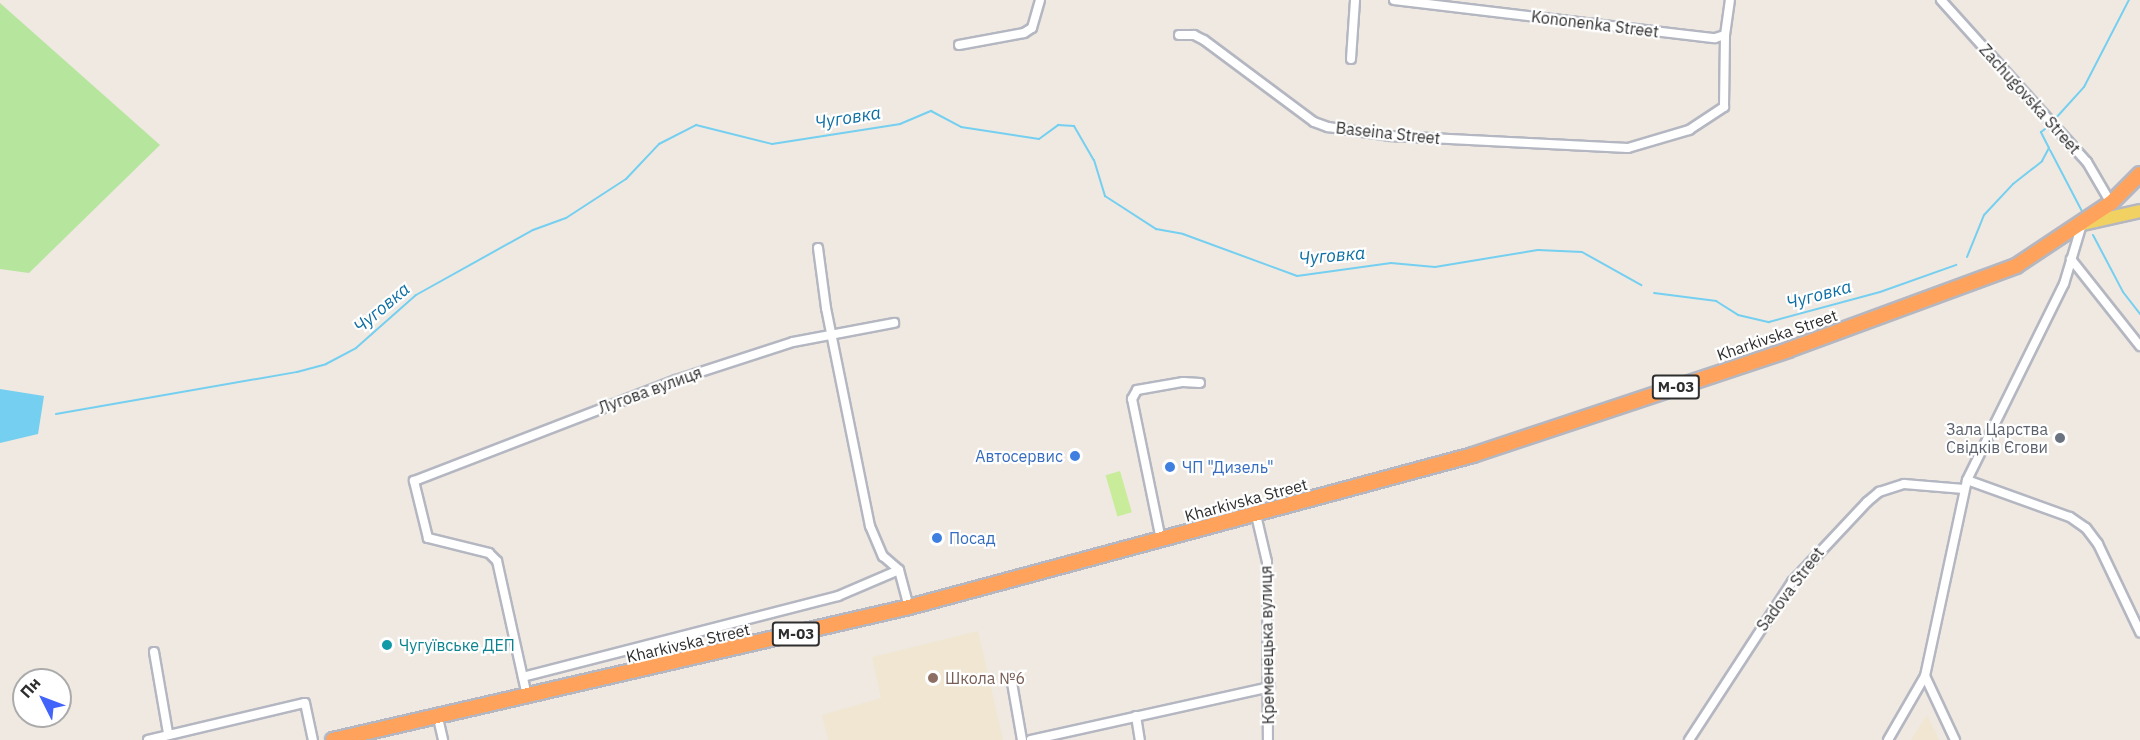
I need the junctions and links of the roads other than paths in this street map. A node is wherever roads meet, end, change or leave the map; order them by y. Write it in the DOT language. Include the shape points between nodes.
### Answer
graph roads {
  1 [pos="1040,0"];
  2 [pos="1355,0"];
  3 [pos="1394,0"];
  4 [pos="1730,0"];
  5 [pos="1941,0"];
  6 [pos="1725,34"];
  7 [pos="1179,35"];
  8 [pos="958,45"];
  9 [pos="1351,58"];
  10 [pos="2139,178"];
  11 [pos="2111,203"];
  12 [pos="2140,211"];
  13 [pos="2082,224"];
  14 [pos="818,248"];
  15 [pos="2072,259"];
  16 [pos="894,323"];
  17 [pos="833,334"];
  18 [pos="2140,346"];
  19 [pos="1200,383"];
  20 [pos="1967,480"];
  21 [pos="1964,489"];
  22 [pos="1256,515"];
  23 [pos="1161,540"];
  24 [pos="899,570"];
  25 [pos="909,607"];
  26 [pos="2140,632"];
  27 [pos="154,652"];
  28 [pos="1925,676"];
  29 [pos="523,677"];
  30 [pos="1011,677"];
  31 [pos="1270,687"];
  32 [pos="527,698"];
  33 [pos="1136,716"];
  34 [pos="438,718"];
  35 [pos="168,734"];
  36 [pos="148,740"];
  37 [pos="313,740"];
  38 [pos="333,740"];
  39 [pos="443,740"];
  40 [pos="1022,740"];
  41 [pos="1031,740"];
  42 [pos="1140,740"];
  43 [pos="1268,740"];
  44 [pos="1689,740"];
  45 [pos="1888,740"];
  46 [pos="1955,740"];
  1 -- 8 [label="street" via="1032,28 1024,33"];
  2 -- 9 [label="street"];
  3 -- 6 [label="street, Kononenka Street" via="1715,38"];
  4 -- 6 [label="street"];
  5 -- 11 [label="street, Zachugovska Street" via="2087,162"];
  6 -- 7 [label="street, Baseina Street" via="1724,107 1689,130 1628,148 1390,136 1328,127 1314,122 1204,40"];
  10 -- 11 [label="highway, М-03"];
  11 -- 13 [label="highway, М-03"];
  12 -- 13 [label="main road, Kharkivska Street"];
  13 -- 15 [label="street"];
  13 -- 22 [label="highway, Kharkivska Street / М-03" via="2016,266 1788,350 1473,455"];
  14 -- 17 [label="street" via="825,308"];
  15 -- 18 [label="street"];
  15 -- 20 [label="street" via="2064,284"];
  16 -- 17 [label="street, Лугова вулиця"];
  17 -- 24 [label="street" via="870,526 883,556"];
  17 -- 29 [label="street, Лугова вулиця" via="793,342 676,380 414,481 428,538 489,553 497,561"];
  19 -- 23 [label="street" via="1137,390 1132,399"];
  20 -- 21 [label="street"];
  20 -- 26 [label="street" via="2070,517 2086,528 2098,544"];
  21 -- 28 [label="street"];
  21 -- 44 [label="street, Sadova Street" via="1904,484 1879,492 1867,502 1792,582"];
  22 -- 23 [label="highway, Kharkivska Street / М-03"];
  22 -- 31 [label="street, Кременецька вулиця" via="1267,562"];
  23 -- 25 [label="highway, Kharkivska Street / М-03"];
  24 -- 25 [label="street"];
  24 -- 29 [label="street" via="838,596"];
  25 -- 32 [label="highway, Kharkivska Street / М-03"];
  27 -- 35 [label="street"];
  28 -- 45 [label="street"];
  28 -- 46 [label="street"];
  29 -- 32 [label="street"];
  30 -- 40 [label="street"];
  31 -- 33 [label="street"];
  31 -- 43 [label="street, Кременецька вулиця"];
  32 -- 34 [label="highway, Kharkivska Street / М-03"];
  33 -- 41 [label="street"];
  33 -- 42 [label="street"];
  34 -- 38 [label="highway, Kharkivska Street / М-03"];
  34 -- 39 [label="street"];
  35 -- 36 [label="street"];
  35 -- 37 [label="street" via="305,703"];
}
